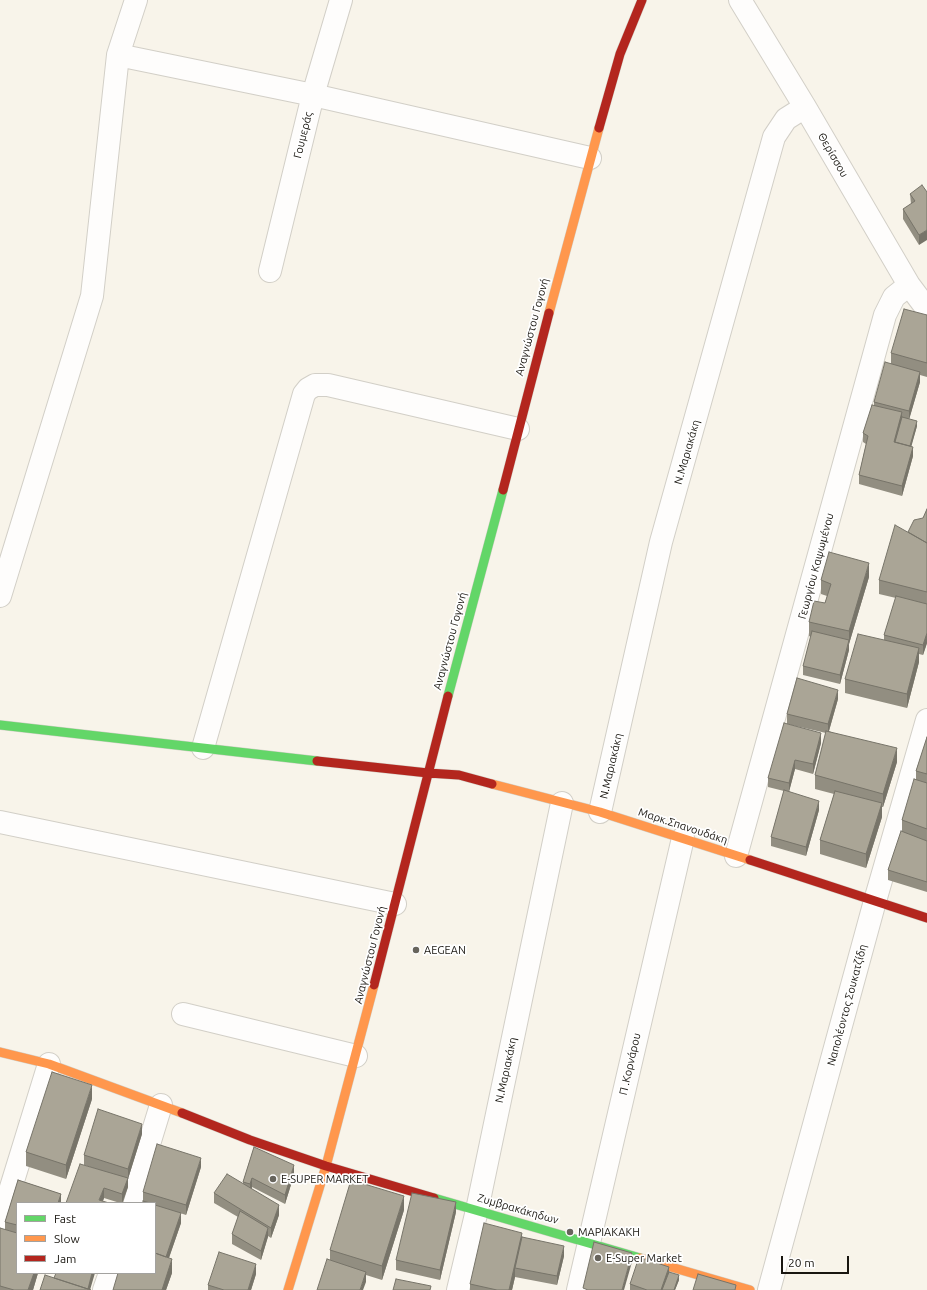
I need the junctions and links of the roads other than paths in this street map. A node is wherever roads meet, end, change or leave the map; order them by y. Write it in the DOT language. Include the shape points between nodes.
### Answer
graph roads {
  1 [pos="136,0"];
  2 [pos="341,0"];
  3 [pos="642,0"];
  4 [pos="740,0"];
  5 [pos="118,55"];
  6 [pos="312,95"];
  7 [pos="805,107"];
  8 [pos="590,158"];
  9 [pos="270,270"];
  10 [pos="909,286"];
  11 [pos="927,310"];
  12 [pos="518,429"];
  13 [pos="0,596"];
  14 [pos="927,720"];
  15 [pos="0,725"];
  16 [pos="203,748"];
  17 [pos="428,773"];
  18 [pos="562,804"];
  19 [pos="600,812"];
  20 [pos="0,822"];
  21 [pos="683,838"];
  22 [pos="736,856"];
  23 [pos="875,901"];
  24 [pos="395,904"];
  25 [pos="927,918"];
  26 [pos="183,1014"];
  27 [pos="0,1052"];
  28 [pos="356,1056"];
  29 [pos="49,1064"];
  30 [pos="161,1105"];
  31 [pos="326,1166"];
  32 [pos="131,1202"];
  33 [pos="477,1210"];
  34 [pos="0,1223"];
  35 [pos="588,1242"];
  36 [pos="110,1274"];
  37 [pos="104,1290"];
  38 [pos="288,1290"];
  39 [pos="458,1290"];
  40 [pos="578,1290"];
  41 [pos="750,1290"];
  42 [pos="769,1290"];
  1 -- 5 [label="street"];
  2 -- 6 [label="street, Γουμεράς"];
  3 -- 8 [label="main road, Αναγνώστου Γογονή" via="620,54"];
  4 -- 7 [label="street, Θερίσσου"];
  5 -- 6 [label="street"];
  5 -- 13 [label="street" via="92,296"];
  6 -- 8 [label="street"];
  6 -- 9 [label="street, Γουμεράς"];
  7 -- 10 [label="street, Θερίσσου"];
  7 -- 19 [label="street, Ν.Μαριακάκη" via="786,119 774,137 661,542"];
  8 -- 12 [label="main road, Αναγνώστου Γογονή"];
  10 -- 11 [label="street, Θερίσσου"];
  10 -- 22 [label="street, Γεωργίου Καψωμένου" via="894,297 885,315"];
  12 -- 16 [label="street" via="328,385 315,385 308,389 304,394"];
  12 -- 17 [label="main road, Αναγνώστου Γογονή"];
  14 -- 23 [label="street, Ναπολέοντος Σουκατζίδη"];
  15 -- 16 [label="main road, Μαρκ.Σπανουδάκη"];
  16 -- 17 [label="main road, Μαρκ.Σπανουδάκη"];
  17 -- 18 [label="main road, Μαρκ.Σπανουδάκη" via="459,775"];
  17 -- 24 [label="main road, Αναγνώστου Γογονή"];
  18 -- 19 [label="main road, Μαρκ.Σπανουδάκη"];
  18 -- 33 [label="street, Ν.Μαριακάκη"];
  19 -- 21 [label="main road, Μαρκ.Σπανουδάκη"];
  20 -- 24 [label="street"];
  21 -- 22 [label="main road, Μαρκ.Σπανουδάκη"];
  21 -- 35 [label="street, Π .Κορνάρου"];
  22 -- 23 [label="main road, Μαρκ.Σπανουδάκη"];
  23 -- 25 [label="main road, Μαρκ.Σπανουδάκη"];
  23 -- 42 [label="street, Ναπολέοντος Σουκατζίδη"];
  24 -- 28 [label="main road, Αναγνώστου Γογονή"];
  26 -- 28 [label="street"];
  27 -- 29 [label="main road, Ζυμβρακάκηδων"];
  28 -- 31 [label="main road, Αναγνώστου Γογονή"];
  29 -- 30 [label="main road, Ζυμβρακάκηδων"];
  29 -- 34 [label="street"];
  30 -- 31 [label="main road, Ζυμβρακάκηδων"];
  30 -- 32 [label="street"];
  31 -- 33 [label="main road, Ζυμβρακάκηδων"];
  31 -- 38 [label="main road, Αναγνώστου Γογονή"];
  33 -- 35 [label="main road, Ζυμβρακάκηδων"];
  33 -- 39 [label="street, Ν.Μαριακάκη"];
  35 -- 40 [label="street, Π .Κορνάρου"];
  35 -- 41 [label="main road, Ζυμβρακάκηδων"];
  36 -- 37 [label="street"];
}
